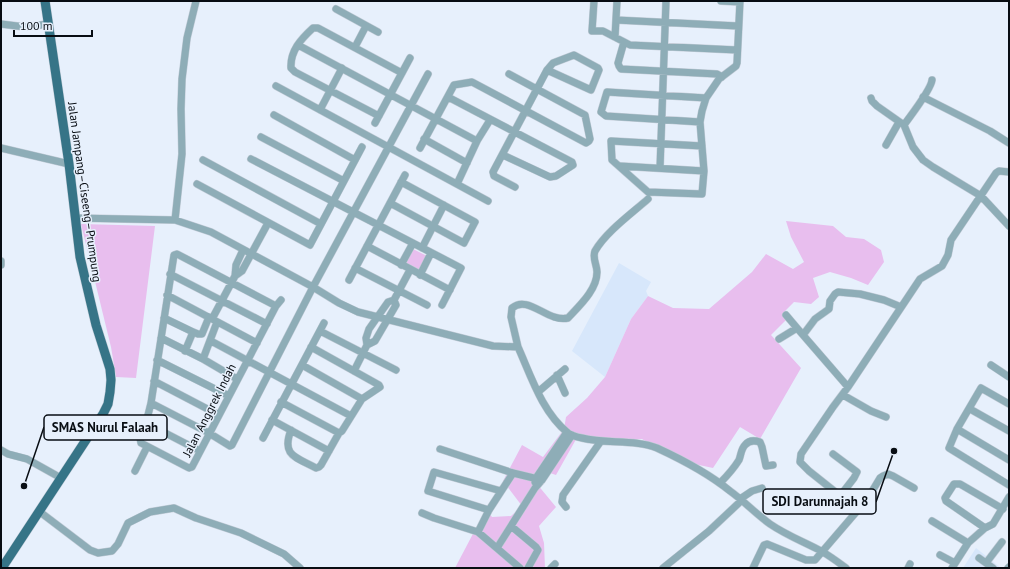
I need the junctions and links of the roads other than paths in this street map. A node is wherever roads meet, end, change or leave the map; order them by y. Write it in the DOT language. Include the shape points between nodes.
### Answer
graph roads {
  1 [pos="45,1"];
  2 [pos="196,1"];
  3 [pos="594,1"];
  4 [pos="617,1"];
  5 [pos="666,1"];
  6 [pos="721,1"];
  7 [pos="740,1"];
  8 [pos="336,9"];
  9 [pos="616,20"];
  10 [pos="666,22"];
  11 [pos="1,24"];
  12 [pos="48,24"];
  13 [pos="366,26"];
  14 [pos="738,26"];
  15 [pos="378,32"];
  16 [pos="615,37"];
  17 [pos="624,42"];
  18 [pos="298,44"];
  19 [pos="355,47"];
  20 [pos="664,47"];
  21 [pos="737,50"];
  22 [pos="410,58"];
  23 [pos="342,68"];
  24 [pos="547,70"];
  25 [pos="664,71"];
  26 [pos="402,73"];
  27 [pos="428,74"];
  28 [pos="509,74"];
  29 [pos="722,77"];
  30 [pos="932,80"];
  31 [pos="276,86"];
  32 [pos="536,88"];
  33 [pos="331,90"];
  34 [pos="391,94"];
  35 [pos="662,95"];
  36 [pos="448,97"];
  37 [pos="923,97"];
  38 [pos="706,98"];
  39 [pos="871,98"];
  40 [pos="411,105"];
  41 [pos="320,110"];
  42 [pos="525,111"];
  43 [pos="274,115"];
  44 [pos="379,116"];
  45 [pos="435,119"];
  46 [pos="662,119"];
  47 [pos="490,120"];
  48 [pos="700,122"];
  49 [pos="375,123"];
  50 [pos="902,124"];
  51 [pos="515,132"];
  52 [pos="261,137"];
  53 [pos="424,139"];
  54 [pos="477,141"];
  55 [pos="1009,143"];
  56 [pos="660,144"];
  57 [pos="886,145"];
  58 [pos="702,146"];
  59 [pos="362,147"];
  60 [pos="388,147"];
  61 [pos="1,148"];
  62 [pos="420,148"];
  63 [pos="503,155"];
  64 [pos="251,159"];
  65 [pos="203,160"];
  66 [pos="355,160"];
  67 [pos="467,163"];
  68 [pos="69,164"];
  69 [pos="620,166"];
  70 [pos="660,168"];
  71 [pos="704,171"];
  72 [pos="1009,172"];
  73 [pos="344,181"];
  74 [pos="198,184"];
  75 [pos="456,184"];
  76 [pos="515,187"];
  77 [pos="981,196"];
  78 [pos="648,200"];
  79 [pos="488,201"];
  80 [pos="333,202"];
  81 [pos="390,203"];
  82 [pos="444,205"];
  83 [pos="353,212"];
  84 [pos="75,218"];
  85 [pos="173,220"];
  86 [pos="268,223"];
  87 [pos="321,224"];
  88 [pos="378,226"];
  89 [pos="433,226"];
  90 [pos="1009,226"];
  91 [pos="413,243"];
  92 [pos="367,246"];
  93 [pos="422,248"];
  94 [pos="243,250"];
  95 [pos="431,253"];
  96 [pos="251,254"];
  97 [pos="1,261"];
  98 [pos="1,265"];
  99 [pos="402,265"];
  100 [pos="355,268"];
  101 [pos="410,270"];
  102 [pos="170,274"];
  103 [pos="420,275"];
  104 [pos="233,279"];
  105 [pos="349,280"];
  106 [pos="313,287"];
  107 [pos="450,290"];
  108 [pos="399,291"];
  109 [pos="167,295"];
  110 [pos="222,300"];
  111 [pos="281,300"];
  112 [pos="394,300"];
  113 [pos="427,305"];
  114 [pos="442,305"];
  115 [pos="276,306"];
  116 [pos="901,307"];
  117 [pos="786,315"];
  118 [pos="164,318"];
  119 [pos="378,318"];
  120 [pos="213,319"];
  121 [pos="387,320"];
  122 [pos="324,323"];
  123 [pos="268,324"];
  124 [pos="797,328"];
  125 [pos="320,331"];
  126 [pos="193,332"];
  127 [pos="803,334"];
  128 [pos="161,338"];
  129 [pos="779,340"];
  130 [pos="211,341"];
  131 [pos="257,343"];
  132 [pos="367,345"];
  133 [pos="311,347"];
  134 [pos="518,347"];
  135 [pos="185,351"];
  136 [pos="363,354"];
  137 [pos="202,359"];
  138 [pos="158,360"];
  139 [pos="247,361"];
  140 [pos="302,365"];
  141 [pos="991,365"];
  142 [pos="565,369"];
  143 [pos="396,370"];
  144 [pos="354,371"];
  145 [pos="269,372"];
  146 [pos="557,376"];
  147 [pos="1009,377"];
  148 [pos="237,379"];
  149 [pos="154,381"];
  150 [pos="292,384"];
  151 [pos="848,387"];
  152 [pos="538,392"];
  153 [pos="565,394"];
  154 [pos="843,395"];
  155 [pos="229,396"];
  156 [pos="363,398"];
  157 [pos="282,402"];
  158 [pos="151,403"];
  159 [pos="1009,404"];
  160 [pos="970,409"];
  161 [pos="219,416"];
  162 [pos="351,416"];
  163 [pos="886,416"];
  164 [pos="272,420"];
  165 [pos="146,423"];
  166 [pos="958,429"];
  167 [pos="291,430"];
  168 [pos="1009,431"];
  169 [pos="209,433"];
  170 [pos="339,433"];
  171 [pos="570,434"];
  172 [pos="263,438"];
  173 [pos="601,441"];
  174 [pos="147,447"];
  175 [pos="1,450"];
  176 [pos="440,450"];
  177 [pos="200,451"];
  178 [pos="329,451"];
  179 [pos="833,454"];
  180 [pos="1009,460"];
  181 [pos="774,465"];
  182 [pos="135,471"];
  183 [pos="513,473"];
  184 [pos="61,478"];
  185 [pos="539,479"];
  186 [pos="720,483"];
  187 [pos="1009,485"];
  188 [pos="762,488"];
  189 [pos="914,488"];
  190 [pos="502,491"];
  191 [pos="840,496"];
  192 [pos="1009,497"];
  193 [pos="741,499"];
  194 [pos="566,507"];
  195 [pos="1003,509"];
  196 [pos="489,510"];
  197 [pos="858,510"];
  198 [pos="40,512"];
  199 [pos="422,513"];
  200 [pos="932,521"];
  201 [pos="511,526"];
  202 [pos="985,528"];
  203 [pos="478,532"];
  204 [pos="1002,542"];
  205 [pos="968,543"];
  206 [pos="497,548"];
  207 [pos="822,551"];
  208 [pos="940,554"];
  209 [pos="979,558"];
  210 [pos="986,563"];
  211 [pos="954,566"];
  212 [pos="2,568"];
  213 [pos="300,568"];
  214 [pos="520,568"];
  215 [pos="528,568"];
  216 [pos="663,568"];
  217 [pos="753,568"];
  218 [pos="846,568"];
  219 [pos="993,568"];
  1 -- 12 [label="main road, Jalan Jampang–Ciseeng–Prumpung"];
  2 -- 85 [label="street" via="187,38 182,79 182,154"];
  3 -- 16 [label="street" via="592,31 603,31"];
  4 -- 9 [label="street"];
  5 -- 10 [label="street"];
  6 -- 7 [label="street"];
  7 -- 14 [label="street"];
  8 -- 13 [label="street"];
  9 -- 10 [label="street"];
  9 -- 16 [label="street"];
  10 -- 14 [label="street"];
  10 -- 20 [label="street"];
  11 -- 12 [label="street" via="25,27"];
  12 -- 68 [label="main road, Jalan Jampang–Ciseeng–Prumpung"];
  13 -- 15 [label="street"];
  13 -- 19 [label="street"];
  14 -- 21 [label="street"];
  16 -- 17 [label="street"];
  17 -- 20 [label="street" via="630,45"];
  17 -- 25 [label="street" via="618,63 621,69"];
  18 -- 19 [label="street" via="313,28"];
  18 -- 23 [label="street"];
  18 -- 33 [label="street" via="292,54 291,68"];
  19 -- 26 [label="street"];
  20 -- 21 [label="street"];
  20 -- 25 [label="street"];
  21 -- 29 [label="street" via="736,66"];
  22 -- 26 [label="street"];
  23 -- 33 [label="street"];
  23 -- 34 [label="street"];
  24 -- 24 [label="street" via="553,63 574,56 599,70 591,90"];
  24 -- 32 [label="street"];
  25 -- 29 [label="street" via="717,74"];
  25 -- 35 [label="street"];
  26 -- 34 [label="street"];
  27 -- 40 [label="street"];
  28 -- 32 [label="street"];
  29 -- 38 [label="street"];
  30 -- 37 [label="street"];
  31 -- 41 [label="street"];
  32 -- 42 [label="street"];
  32 -- 42 [label="street" via="585,115 590,140 586,143"];
  33 -- 41 [label="street"];
  33 -- 44 [label="street"];
  34 -- 40 [label="street"];
  34 -- 44 [label="street"];
  35 -- 38 [label="street"];
  35 -- 46 [label="street"];
  35 -- 46 [label="street" via="607,92 601,112 606,116"];
  36 -- 42 [label="street" via="455,84 472,82"];
  36 -- 45 [label="street"];
  36 -- 47 [label="street"];
  37 -- 50 [label="street"];
  37 -- 55 [label="street"];
  38 -- 48 [label="street"];
  39 -- 50 [label="street" via="877,106"];
  40 -- 45 [label="street"];
  40 -- 60 [label="street"];
  41 -- 60 [label="street"];
  42 -- 51 [label="street"];
  43 -- 66 [label="street"];
  44 -- 49 [label="street"];
  45 -- 53 [label="street"];
  45 -- 54 [label="street"];
  46 -- 48 [label="street"];
  46 -- 56 [label="street"];
  47 -- 51 [label="street"];
  47 -- 54 [label="street"];
  48 -- 58 [label="street"];
  50 -- 57 [label="street"];
  50 -- 77 [label="street" via="913,147 923,160"];
  51 -- 63 [label="street"];
  51 -- 63 [label="street" via="572,162 573,165 550,177"];
  52 -- 73 [label="street"];
  53 -- 62 [label="street"];
  53 -- 67 [label="street"];
  54 -- 67 [label="street"];
  56 -- 58 [label="street"];
  56 -- 69 [label="street" via="611,141 612,160"];
  56 -- 70 [label="street"];
  58 -- 71 [label="street"];
  59 -- 66 [label="street"];
  60 -- 75 [label="street"];
  60 -- 83 [label="street"];
  61 -- 68 [label="street"];
  63 -- 76 [label="street" via="493,172 494,176"];
  64 -- 80 [label="street"];
  65 -- 87 [label="street"];
  66 -- 73 [label="street"];
  67 -- 75 [label="street"];
  68 -- 84 [label="main road, Jalan Jampang–Ciseeng–Prumpung"];
  69 -- 70 [label="street"];
  69 -- 71 [label="street" via="648,192 701,195"];
  70 -- 71 [label="street"];
  72 -- 77 [label="street" via="997,172"];
  73 -- 80 [label="street"];
  74 -- 86 [label="street"];
  75 -- 79 [label="street"];
  77 -- 90 [label="street"];
  77 -- 116 [label="street" via="951,240 948,255 942,266 920,279"];
  78 -- 134 [label="street" via="610,233 596,251 595,282 589,294 568,318 554,318 525,304 512,308 511,317"];
  80 -- 83 [label="street"];
  80 -- 87 [label="street"];
  81 -- 82 [label="street" via="403,179"];
  81 -- 88 [label="street"];
  81 -- 89 [label="street"];
  82 -- 89 [label="street"];
  82 -- 89 [label="street" via="475,222 464,243"];
  83 -- 88 [label="street"];
  83 -- 106 [label="street"];
  84 -- 85 [label="street"];
  84 -- 184 [label="main road, Jalan Jampang–Ciseeng–Prumpung" via="80,257 111,380 108,404 103,414"];
  85 -- 94 [label="street" via="211,232"];
  86 -- 87 [label="street" via="310,245"];
  86 -- 96 [label="street"];
  88 -- 91 [label="street"];
  88 -- 92 [label="street"];
  89 -- 93 [label="street"];
  91 -- 93 [label="street"];
  91 -- 99 [label="street"];
  92 -- 99 [label="street"];
  92 -- 100 [label="street"];
  93 -- 95 [label="street"];
  94 -- 96 [label="street"];
  94 -- 104 [label="street"];
  95 -- 103 [label="street"];
  95 -- 107 [label="street" via="461,268"];
  96 -- 104 [label="street" via="242,271"];
  96 -- 106 [label="street"];
  97 -- 98 [label="street"];
  99 -- 101 [label="street"];
  100 -- 105 [label="street"];
  100 -- 108 [label="street"];
  101 -- 103 [label="street"];
  101 -- 108 [label="street"];
  102 -- 104 [label="street" via="173,257 177,254"];
  102 -- 109 [label="street"];
  102 -- 110 [label="street"];
  103 -- 107 [label="street"];
  104 -- 110 [label="street"];
  104 -- 115 [label="street"];
  106 -- 119 [label="street" via="349,308"];
  106 -- 145 [label="street"];
  107 -- 114 [label="street"];
  108 -- 112 [label="street"];
  108 -- 113 [label="street"];
  109 -- 118 [label="street"];
  109 -- 120 [label="street"];
  110 -- 120 [label="street"];
  110 -- 123 [label="street"];
  111 -- 115 [label="street, Jalan Anggrek Indah"];
  112 -- 119 [label="street" via="388,302"];
  112 -- 121 [label="street" via="396,305"];
  115 -- 123 [label="street, Jalan Anggrek Indah"];
  116 -- 127 [label="street" via="860,294 838,292 830,301 829,309 815,319"];
  116 -- 151 [label="street"];
  117 -- 124 [label="street"];
  118 -- 126 [label="street"];
  118 -- 128 [label="street"];
  119 -- 121 [label="street"];
  119 -- 132 [label="street" via="366,335"];
  120 -- 126 [label="street" via="202,334"];
  120 -- 130 [label="street"];
  120 -- 131 [label="street"];
  121 -- 132 [label="street" via="375,341"];
  121 -- 134 [label="street" via="493,346"];
  122 -- 125 [label="street"];
  123 -- 131 [label="street, Jalan Anggrek Indah"];
  124 -- 127 [label="street"];
  124 -- 129 [label="street"];
  125 -- 133 [label="street"];
  125 -- 136 [label="street"];
  126 -- 135 [label="street"];
  127 -- 151 [label="street"];
  128 -- 135 [label="street"];
  128 -- 138 [label="street"];
  130 -- 137 [label="street"];
  130 -- 139 [label="street"];
  131 -- 139 [label="street, Jalan Anggrek Indah"];
  132 -- 136 [label="street"];
  133 -- 140 [label="street"];
  133 -- 144 [label="street"];
  134 -- 152 [label="street"];
  135 -- 137 [label="street"];
  136 -- 143 [label="street"];
  136 -- 144 [label="street"];
  137 -- 148 [label="street"];
  138 -- 149 [label="street"];
  138 -- 155 [label="street"];
  139 -- 145 [label="street"];
  139 -- 148 [label="street, Jalan Anggrek Indah"];
  140 -- 150 [label="street"];
  140 -- 156 [label="street"];
  141 -- 147 [label="street"];
  142 -- 146 [label="street"];
  144 -- 156 [label="street" via="380,386"];
  145 -- 150 [label="street"];
  145 -- 169 [label="street" via="232,445"];
  146 -- 152 [label="street"];
  146 -- 153 [label="street"];
  148 -- 155 [label="street, Jalan Anggrek Indah"];
  149 -- 158 [label="street"];
  149 -- 161 [label="street"];
  150 -- 157 [label="street"];
  150 -- 162 [label="street"];
  151 -- 154 [label="street"];
  152 -- 171 [label="street" via="551,416"];
  154 -- 163 [label="street" via="871,411"];
  154 -- 191 [label="street" via="804,448 800,460 809,471"];
  155 -- 161 [label="street, Jalan Anggrek Indah"];
  156 -- 162 [label="street"];
  157 -- 164 [label="street"];
  157 -- 170 [label="street"];
  158 -- 165 [label="street"];
  158 -- 169 [label="street"];
  159 -- 160 [label="street" via="981,388"];
  160 -- 166 [label="street"];
  160 -- 168 [label="street"];
  161 -- 169 [label="street, Jalan Anggrek Indah"];
  162 -- 170 [label="street"];
  164 -- 167 [label="street"];
  164 -- 172 [label="street"];
  165 -- 174 [label="street" via="140,440"];
  165 -- 177 [label="street"];
  166 -- 180 [label="street"];
  166 -- 187 [label="street" via="949,448"];
  167 -- 178 [label="street"];
  167 -- 178 [label="street" via="287,440 288,450 292,455 316,468 321,465"];
  169 -- 177 [label="street, Jalan Anggrek Indah"];
  170 -- 178 [label="street"];
  171 -- 173 [label="street"];
  171 -- 185 [label="street"];
  173 -- 186 [label="street" via="652,446 698,468"];
  173 -- 194 [label="street" via="563,495 562,502"];
  174 -- 177 [label="street, Jalan Anggrek Indah" via="189,468"];
  174 -- 182 [label="street"];
  175 -- 184 [label="street"];
  176 -- 183 [label="street"];
  179 -- 191 [label="street" via="857,472"];
  181 -- 186 [label="street" via="766,466 760,442 750,442 744,445 740,458"];
  183 -- 185 [label="street"];
  183 -- 190 [label="street"];
  184 -- 198 [label="main road, Jalan Jampang–Ciseeng–Prumpung"];
  185 -- 201 [label="street"];
  186 -- 193 [label="street"];
  188 -- 193 [label="street"];
  189 -- 197 [label="street" via="888,474 880,478"];
  190 -- 196 [label="street"];
  190 -- 196 [label="street" via="434,472 428,491"];
  191 -- 197 [label="street"];
  192 -- 195 [label="street"];
  193 -- 207 [label="street" via="771,525"];
  193 -- 216 [label="street" via="709,532"];
  195 -- 202 [label="street" via="993,524"];
  195 -- 202 [label="street" via="960,484 954,484 945,498 946,501"];
  196 -- 203 [label="street"];
  197 -- 207 [label="street"];
  198 -- 212 [label="main road, Jalan Jampang–Ciseeng–Prumpung"];
  198 -- 213 [label="street" via="90,550 98,553 112,551 128,523 150,512 174,508 235,530 284,554"];
  199 -- 203 [label="street"];
  200 -- 205 [label="street"];
  201 -- 206 [label="street"];
  201 -- 215 [label="street" via="538,550"];
  202 -- 205 [label="street"];
  203 -- 206 [label="street"];
  204 -- 210 [label="street"];
  205 -- 211 [label="street"];
  206 -- 214 [label="street"];
  207 -- 217 [label="street" via="815,560 809,561 767,544 762,548"];
  207 -- 218 [label="street"];
  208 -- 211 [label="street"];
  209 -- 210 [label="street"];
  210 -- 219 [label="street"];
}
